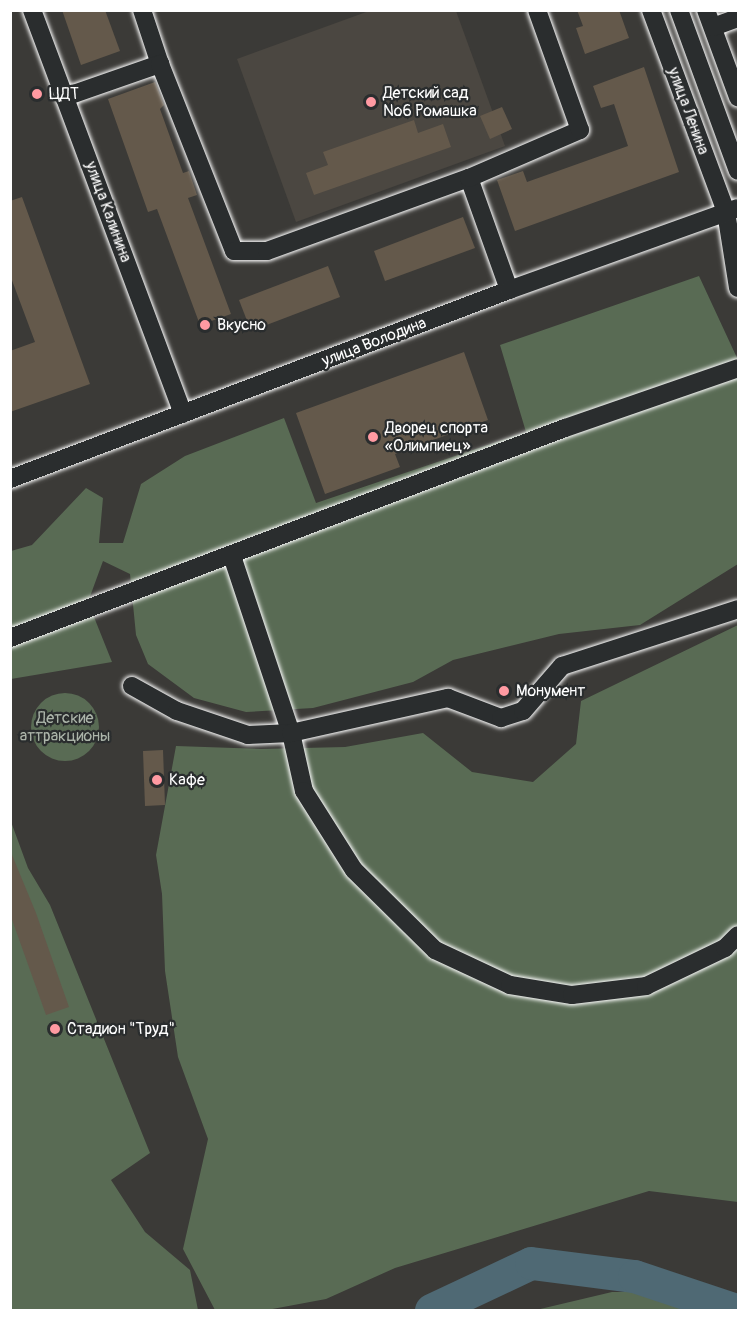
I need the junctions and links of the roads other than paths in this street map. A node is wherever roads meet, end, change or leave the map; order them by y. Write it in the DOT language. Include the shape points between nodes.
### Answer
graph roads {
  1 [pos="32,10"];
  2 [pos="142,10"];
  3 [pos="537,10"];
  4 [pos="651,10"];
  5 [pos="679,10"];
  6 [pos="738,18"];
  7 [pos="710,19"];
  8 [pos="160,64"];
  9 [pos="65,97"];
  10 [pos="738,97"];
  11 [pos="738,171"];
  12 [pos="469,178"];
  13 [pos="732,210"];
  14 [pos="738,288"];
  15 [pos="509,291"];
  16 [pos="738,368"];
  17 [pos="183,414"];
  18 [pos="10,479"];
  19 [pos="232,556"];
  20 [pos="738,609"];
  21 [pos="10,638"];
  22 [pos="132,686"];
  23 [pos="291,734"];
  24 [pos="738,935"];
  1 -- 9 [label="street, улица Калинина"];
  2 -- 8 [label="street"];
  3 -- 12 [label="street" via="580,130"];
  4 -- 13 [label="street, улица Ленина"];
  5 -- 11 [label="street"];
  6 -- 7 [label="street"];
  7 -- 10 [label="street"];
  8 -- 9 [label="street"];
  8 -- 12 [label="street" via="234,251 267,251"];
  9 -- 17 [label="street, улица Калинина"];
  12 -- 15 [label="street"];
  13 -- 14 [label="street, улица Ленина"];
  13 -- 15 [label="street, улица Володина"];
  15 -- 17 [label="street, улица Володина"];
  16 -- 19 [label="street" via="565,428"];
  17 -- 18 [label="street, улица Володина"];
  19 -- 21 [label="street"];
  19 -- 23 [label="street"];
  20 -- 23 [label="street" via="561,666 523,711 501,718 448,698"];
  22 -- 23 [label="street" via="177,711 248,735"];
  23 -- 24 [label="street" via="304,791 354,870 435,950 510,985 572,995 646,986 725,948"];
}
